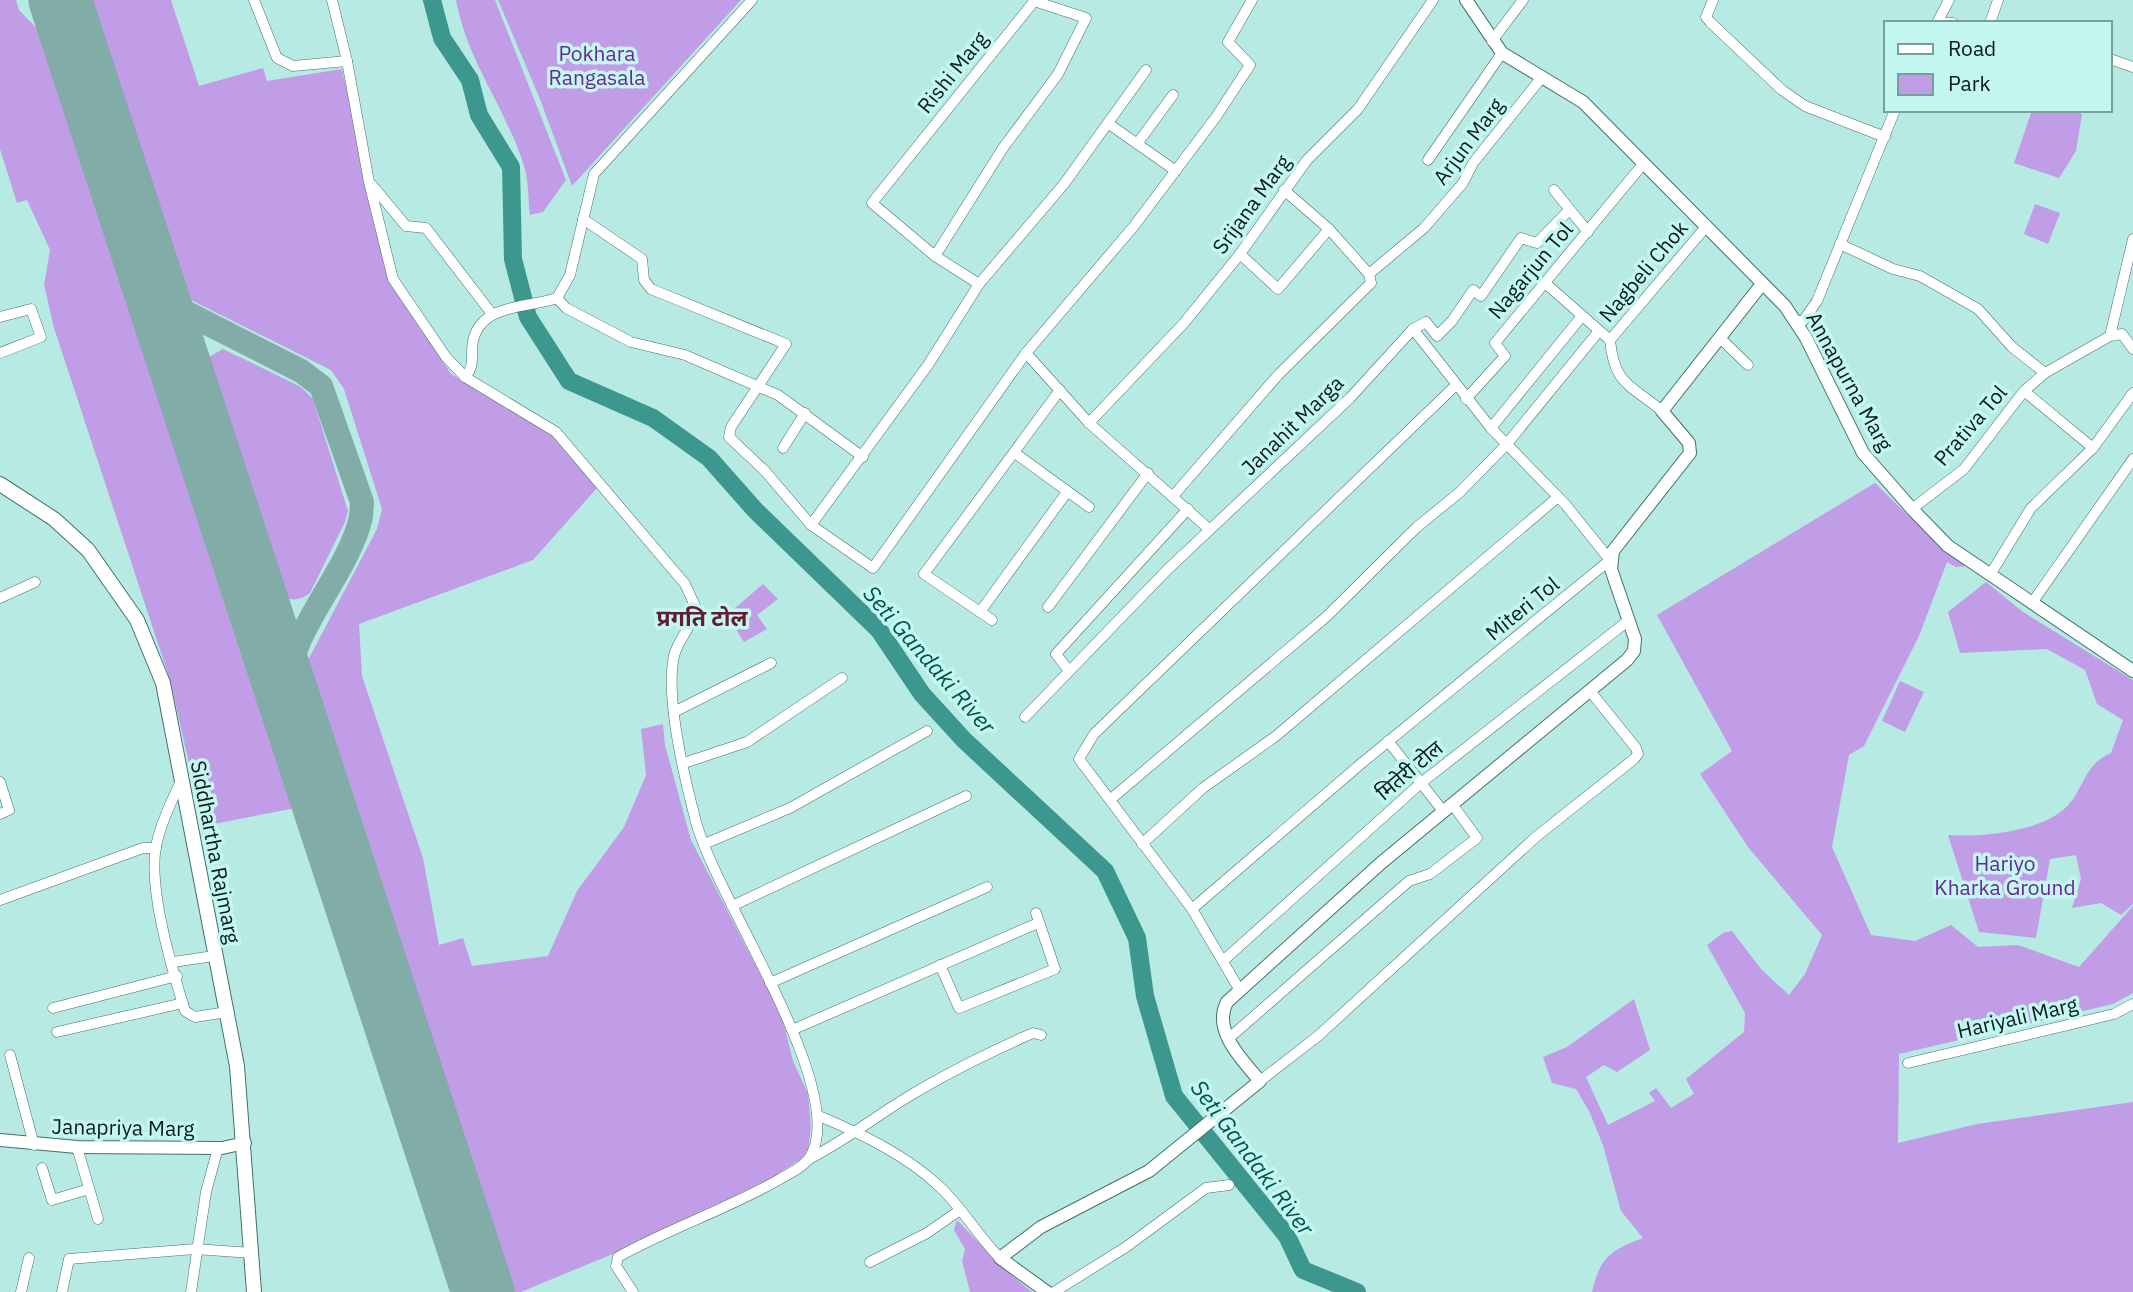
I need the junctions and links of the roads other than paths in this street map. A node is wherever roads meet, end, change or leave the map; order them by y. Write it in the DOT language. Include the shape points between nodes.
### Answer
graph roads {
  1 [pos="254,0"];
  2 [pos="332,0"];
  3 [pos="752,0"];
  4 [pos="1252,0"];
  5 [pos="1433,0"];
  6 [pos="1466,0"];
  7 [pos="1522,0"];
  8 [pos="1713,0"];
  9 [pos="1949,0"];
  10 [pos="1998,0"];
  11 [pos="1035,1"];
  12 [pos="1938,21"];
  13 [pos="1992,21"];
  14 [pos="1492,41"];
  15 [pos="1502,53"];
  16 [pos="347,61"];
  17 [pos="2112,61"];
  18 [pos="2133,67"];
  19 [pos="1146,70"];
  20 [pos="1542,77"];
  21 [pos="1173,95"];
  22 [pos="1894,112"];
  23 [pos="1109,124"];
  24 [pos="1885,137"];
  25 [pos="1137,144"];
  26 [pos="1427,160"];
  27 [pos="1643,164"];
  28 [pos="1176,172"];
  29 [pos="369,182"];
  30 [pos="1284,190"];
  31 [pos="1554,190"];
  32 [pos="1569,210"];
  33 [pos="583,219"];
  34 [pos="1705,228"];
  35 [pos="1329,229"];
  36 [pos="1588,232"];
  37 [pos="2133,239"];
  38 [pos="1840,244"];
  39 [pos="1240,254"];
  40 [pos="2130,255"];
  41 [pos="935,256"];
  42 [pos="1369,274"];
  43 [pos="1544,282"];
  44 [pos="979,284"];
  45 [pos="1762,284"];
  46 [pos="553,300"];
  47 [pos="492,314"];
  48 [pos="1582,316"];
  49 [pos="0,317"];
  50 [pos="1796,321"];
  51 [pos="1413,329"];
  52 [pos="1599,331"];
  53 [pos="2110,336"];
  54 [pos="1719,337"];
  55 [pos="1610,340"];
  56 [pos="2133,349"];
  57 [pos="1026,353"];
  58 [pos="0,354"];
  59 [pos="1748,365"];
  60 [pos="2045,373"];
  61 [pos="465,377"];
  62 [pos="1455,386"];
  63 [pos="759,387"];
  64 [pos="1060,390"];
  65 [pos="2024,391"];
  66 [pos="2133,393"];
  67 [pos="1466,399"];
  68 [pos="1662,411"];
  69 [pos="805,413"];
  70 [pos="1089,423"];
  71 [pos="1491,428"];
  72 [pos="1506,445"];
  73 [pos="2093,448"];
  74 [pos="783,449"];
  75 [pos="1015,453"];
  76 [pos="863,457"];
  77 [pos="2133,459"];
  78 [pos="1148,473"];
  79 [pos="0,484"];
  80 [pos="1067,492"];
  81 [pos="1174,495"];
  82 [pos="1558,498"];
  83 [pos="1088,507"];
  84 [pos="1188,509"];
  85 [pos="1912,509"];
  86 [pos="811,525"];
  87 [pos="1209,529"];
  88 [pos="1610,560"];
  89 [pos="1990,575"];
  90 [pos="35,582"];
  91 [pos="0,598"];
  92 [pos="2032,603"];
  93 [pos="1048,607"];
  94 [pos="980,612"];
  95 [pos="992,620"];
  96 [pos="1629,620"];
  97 [pos="771,663"];
  98 [pos="1069,671"];
  99 [pos="2133,671"];
  100 [pos="842,678"];
  101 [pos="1590,691"];
  102 [pos="674,712"];
  103 [pos="1026,718"];
  104 [pos="927,731"];
  105 [pos="1388,741"];
  106 [pos="684,763"];
  107 [pos="181,780"];
  108 [pos="0,782"];
  109 [pos="1421,783"];
  110 [pos="966,796"];
  111 [pos="1111,799"];
  112 [pos="1448,807"];
  113 [pos="0,814"];
  114 [pos="704,844"];
  115 [pos="1142,844"];
  116 [pos="156,848"];
  117 [pos="987,887"];
  118 [pos="0,900"];
  119 [pos="732,906"];
  120 [pos="1192,909"];
  121 [pos="214,956"];
  122 [pos="1224,960"];
  123 [pos="173,962"];
  124 [pos="940,965"];
  125 [pos="177,976"];
  126 [pos="770,983"];
  127 [pos="1239,989"];
  128 [pos="183,1003"];
  129 [pos="2133,1004"];
  130 [pos="53,1007"];
  131 [pos="227,1012"];
  132 [pos="792,1030"];
  133 [pos="57,1032"];
  134 [pos="1041,1035"];
  135 [pos="1228,1039"];
  136 [pos="10,1055"];
  137 [pos="1908,1063"];
  138 [pos="1260,1080"];
  139 [pos="819,1116"];
  140 [pos="858,1132"];
  141 [pos="0,1140"];
  142 [pos="245,1143"];
  143 [pos="34,1145"];
  144 [pos="77,1147"];
  145 [pos="218,1148"];
  146 [pos="809,1159"];
  147 [pos="42,1168"];
  148 [pos="1228,1185"];
  149 [pos="89,1189"];
  150 [pos="960,1210"];
  151 [pos="98,1219"];
  152 [pos="195,1249"];
  153 [pos="252,1253"];
  154 [pos="29,1258"];
  155 [pos="1000,1258"];
  156 [pos="870,1262"];
  157 [pos="21,1292"];
  158 [pos="62,1292"];
  159 [pos="191,1292"];
  160 [pos="254,1292"];
  161 [pos="633,1292"];
  162 [pos="1047,1292"];
  163 [pos="1054,1292"];
  1 -- 16 [label="street" via="277,58 293,66"];
  2 -- 16 [label="street"];
  3 -- 33 [label="street" via="594,174"];
  4 -- 28 [label="street" via="1228,42 1250,65"];
  5 -- 30 [label="street, Srijana Marg" via="1358,109"];
  6 -- 14 [label="main road, Annapurna Marg"];
  7 -- 14 [label="street"];
  8 -- 24 [label="street" via="1706,17 1782,89 1804,106"];
  9 -- 12 [label="street"];
  10 -- 13 [label="street"];
  11 -- 41 [label="street, Rishi Marg" via="1086,18 1058,74 1003,148"];
  11 -- 41 [label="street, Rishi Marg" via="872,203"];
  14 -- 15 [label="main road, Annapurna Marg"];
  15 -- 20 [label="main road, Annapurna Marg"];
  15 -- 26 [label="street"];
  16 -- 29 [label="street"];
  17 -- 18 [label="street"];
  19 -- 23 [label="street"];
  20 -- 27 [label="main road, Annapurna Marg" via="1583,102"];
  20 -- 42 [label="street, Arjun Marg" via="1424,228"];
  21 -- 25 [label="street"];
  22 -- 24 [label="street"];
  23 -- 25 [label="street"];
  23 -- 44 [label="street"];
  24 -- 38 [label="street"];
  25 -- 28 [label="street"];
  27 -- 34 [label="main road, Annapurna Marg"];
  27 -- 36 [label="street, Nagarjun Tol"];
  28 -- 57 [label="street"];
  29 -- 47 [label="street" via="406,226 426,228"];
  29 -- 61 [label="street" via="393,279"];
  30 -- 35 [label="street"];
  30 -- 39 [label="street, Srijana Marg"];
  31 -- 32 [label="street"];
  32 -- 36 [label="street"];
  32 -- 51 [label="street" via="1537,243 1521,238 1481,296 1473,290 1437,336 1426,322"];
  33 -- 46 [label="street" via="570,275"];
  33 -- 63 [label="street" via="642,259 644,280 651,289 786,344"];
  34 -- 45 [label="main road, Annapurna Marg"];
  34 -- 55 [label="street, Nagbeli Chok"];
  35 -- 39 [label="street" via="1278,289"];
  35 -- 42 [label="street"];
  36 -- 43 [label="street, Nagarjun Tol"];
  37 -- 40 [label="street"];
  38 -- 50 [label="street" via="1809,316"];
  38 -- 60 [label="street" via="1893,269 1920,276 1978,309 2012,347"];
  39 -- 70 [label="street, Srijana Marg" via="1184,323"];
  40 -- 53 [label="street"];
  41 -- 44 [label="street, Rishi Marg"];
  42 -- 81 [label="street, Arjun Marg" via="1371,283 1306,345"];
  43 -- 48 [label="street"];
  43 -- 67 [label="street, Nagarjun Tol" via="1494,343 1504,356"];
  44 -- 76 [label="street"];
  45 -- 50 [label="main road, Annapurna Marg"];
  45 -- 54 [label="main road"];
  46 -- 47 [label="street"];
  46 -- 63 [label="street" via="631,342 685,355"];
  47 -- 61 [label="street" via="474,337 472,369"];
  48 -- 52 [label="street"];
  48 -- 71 [label="street"];
  49 -- 58 [label="street" via="31,309 41,337"];
  50 -- 85 [label="main road, Annapurna Marg" via="1863,453"];
  51 -- 62 [label="street"];
  51 -- 87 [label="street, Janahit Marga" via="1350,398"];
  52 -- 55 [label="street"];
  52 -- 72 [label="street"];
  53 -- 56 [label="street" via="2122,334"];
  53 -- 60 [label="street, Prativa Tol"];
  54 -- 59 [label="street"];
  54 -- 68 [label="main road"];
  55 -- 68 [label="street" via="1612,364 1622,379"];
  57 -- 64 [label="street"];
  57 -- 86 [label="street" via="873,568"];
  60 -- 65 [label="street, Prativa Tol"];
  61 -- 102 [label="street" via="555,432 685,584 696,608 675,652"];
  62 -- 67 [label="street"];
  62 -- 111 [label="street" via="1094,734 1079,759"];
  63 -- 69 [label="street"];
  63 -- 86 [label="street" via="729,437"];
  64 -- 70 [label="street"];
  64 -- 75 [label="street"];
  65 -- 73 [label="street, Prativa Tol"];
  65 -- 85 [label="street, Prativa Tol" via="1964,468"];
  66 -- 73 [label="street"];
  67 -- 71 [label="street"];
  68 -- 88 [label="main road, Miteri Tol" via="1689,443 1690,453"];
  69 -- 74 [label="street"];
  69 -- 76 [label="street"];
  70 -- 78 [label="street"];
  71 -- 72 [label="street"];
  72 -- 82 [label="street"];
  72 -- 111 [label="street" via="1326,617"];
  73 -- 89 [label="street" via="2031,508"];
  75 -- 80 [label="street"];
  75 -- 94 [label="street" via="924,574"];
  76 -- 86 [label="street"];
  77 -- 92 [label="street"];
  78 -- 81 [label="street"];
  78 -- 93 [label="street"];
  79 -- 107 [label="highway, Siddhartha Rajmarg" via="74,536 137,620 163,683"];
  80 -- 83 [label="street"];
  80 -- 94 [label="street"];
  81 -- 84 [label="street"];
  82 -- 88 [label="street"];
  82 -- 115 [label="street" via="1276,736 1203,788"];
  84 -- 87 [label="street"];
  84 -- 98 [label="street" via="1056,654"];
  85 -- 89 [label="main road, Annapurna Marg" via="1948,546"];
  87 -- 98 [label="street, Janahit Marga"];
  88 -- 96 [label="main road"];
  88 -- 105 [label="street, Miteri Tol"];
  89 -- 92 [label="main road, Annapurna Marg"];
  90 -- 91 [label="street"];
  92 -- 99 [label="main road, Annapurna Marg"];
  94 -- 95 [label="street"];
  96 -- 101 [label="main road" via="1634,651"];
  96 -- 109 [label="street, मितेरी टोल"];
  97 -- 102 [label="street"];
  98 -- 103 [label="street, Janahit Marga"];
  100 -- 106 [label="street" via="747,742"];
  101 -- 112 [label="main road"];
  101 -- 138 [label="street" via="1638,754 1538,836 1318,1037"];
  102 -- 106 [label="street"];
  104 -- 114 [label="street" via="790,808"];
  105 -- 109 [label="street"];
  105 -- 120 [label="street, Miteri Tol"];
  106 -- 114 [label="street"];
  107 -- 116 [label="street"];
  107 -- 121 [label="highway, Siddhartha Rajmarg"];
  108 -- 113 [label="street" via="9,810"];
  109 -- 112 [label="street"];
  109 -- 122 [label="street, मितेरी टोल"];
  110 -- 119 [label="street"];
  111 -- 115 [label="street"];
  112 -- 127 [label="main road"];
  112 -- 135 [label="street" via="1477,838 1430,874 1409,881"];
  114 -- 119 [label="street"];
  115 -- 120 [label="street"];
  116 -- 118 [label="street" via="143,848"];
  116 -- 123 [label="street" via="155,892"];
  117 -- 126 [label="street"];
  119 -- 126 [label="street"];
  120 -- 122 [label="street"];
  121 -- 123 [label="street"];
  121 -- 131 [label="highway, Siddhartha Rajmarg"];
  122 -- 127 [label="street"];
  123 -- 125 [label="street"];
  124 -- 124 [label="street" via="1037,918 1055,969 959,1008"];
  124 -- 132 [label="street"];
  125 -- 128 [label="street"];
  125 -- 130 [label="street"];
  126 -- 132 [label="street"];
  127 -- 135 [label="main road" via="1221,1013"];
  128 -- 131 [label="street" via="186,1012 195,1017"];
  128 -- 133 [label="street"];
  129 -- 137 [label="street, Hariyali Marg" via="2114,1014"];
  131 -- 142 [label="highway, Siddhartha Rajmarg"];
  132 -- 139 [label="street"];
  134 -- 140 [label="street" via="1033,1033 942,1076"];
  135 -- 138 [label="main road"];
  136 -- 143 [label="street"];
  138 -- 155 [label="main road" via="1149,1171 1041,1227"];
  139 -- 140 [label="street"];
  139 -- 146 [label="street"];
  140 -- 146 [label="street"];
  140 -- 150 [label="street" via="927,1176"];
  141 -- 143 [label="main road, Janapriya Marg"];
  142 -- 145 [label="main road, Janapriya Marg"];
  142 -- 153 [label="highway, Siddhartha Rajmarg"];
  143 -- 144 [label="main road, Janapriya Marg"];
  144 -- 145 [label="main road, Janapriya Marg"];
  144 -- 149 [label="street"];
  145 -- 152 [label="street"];
  146 -- 161 [label="street" via="744,1200 618,1257 616,1266"];
  147 -- 149 [label="street" via="52,1200"];
  148 -- 163 [label="street" via="1199,1192 1126,1247"];
  149 -- 151 [label="street"];
  150 -- 155 [label="street"];
  150 -- 156 [label="street"];
  152 -- 153 [label="street"];
  152 -- 158 [label="street" via="69,1259"];
  152 -- 159 [label="street"];
  153 -- 160 [label="highway, Siddhartha Rajmarg"];
  154 -- 157 [label="street"];
  155 -- 162 [label="main road"];
}
